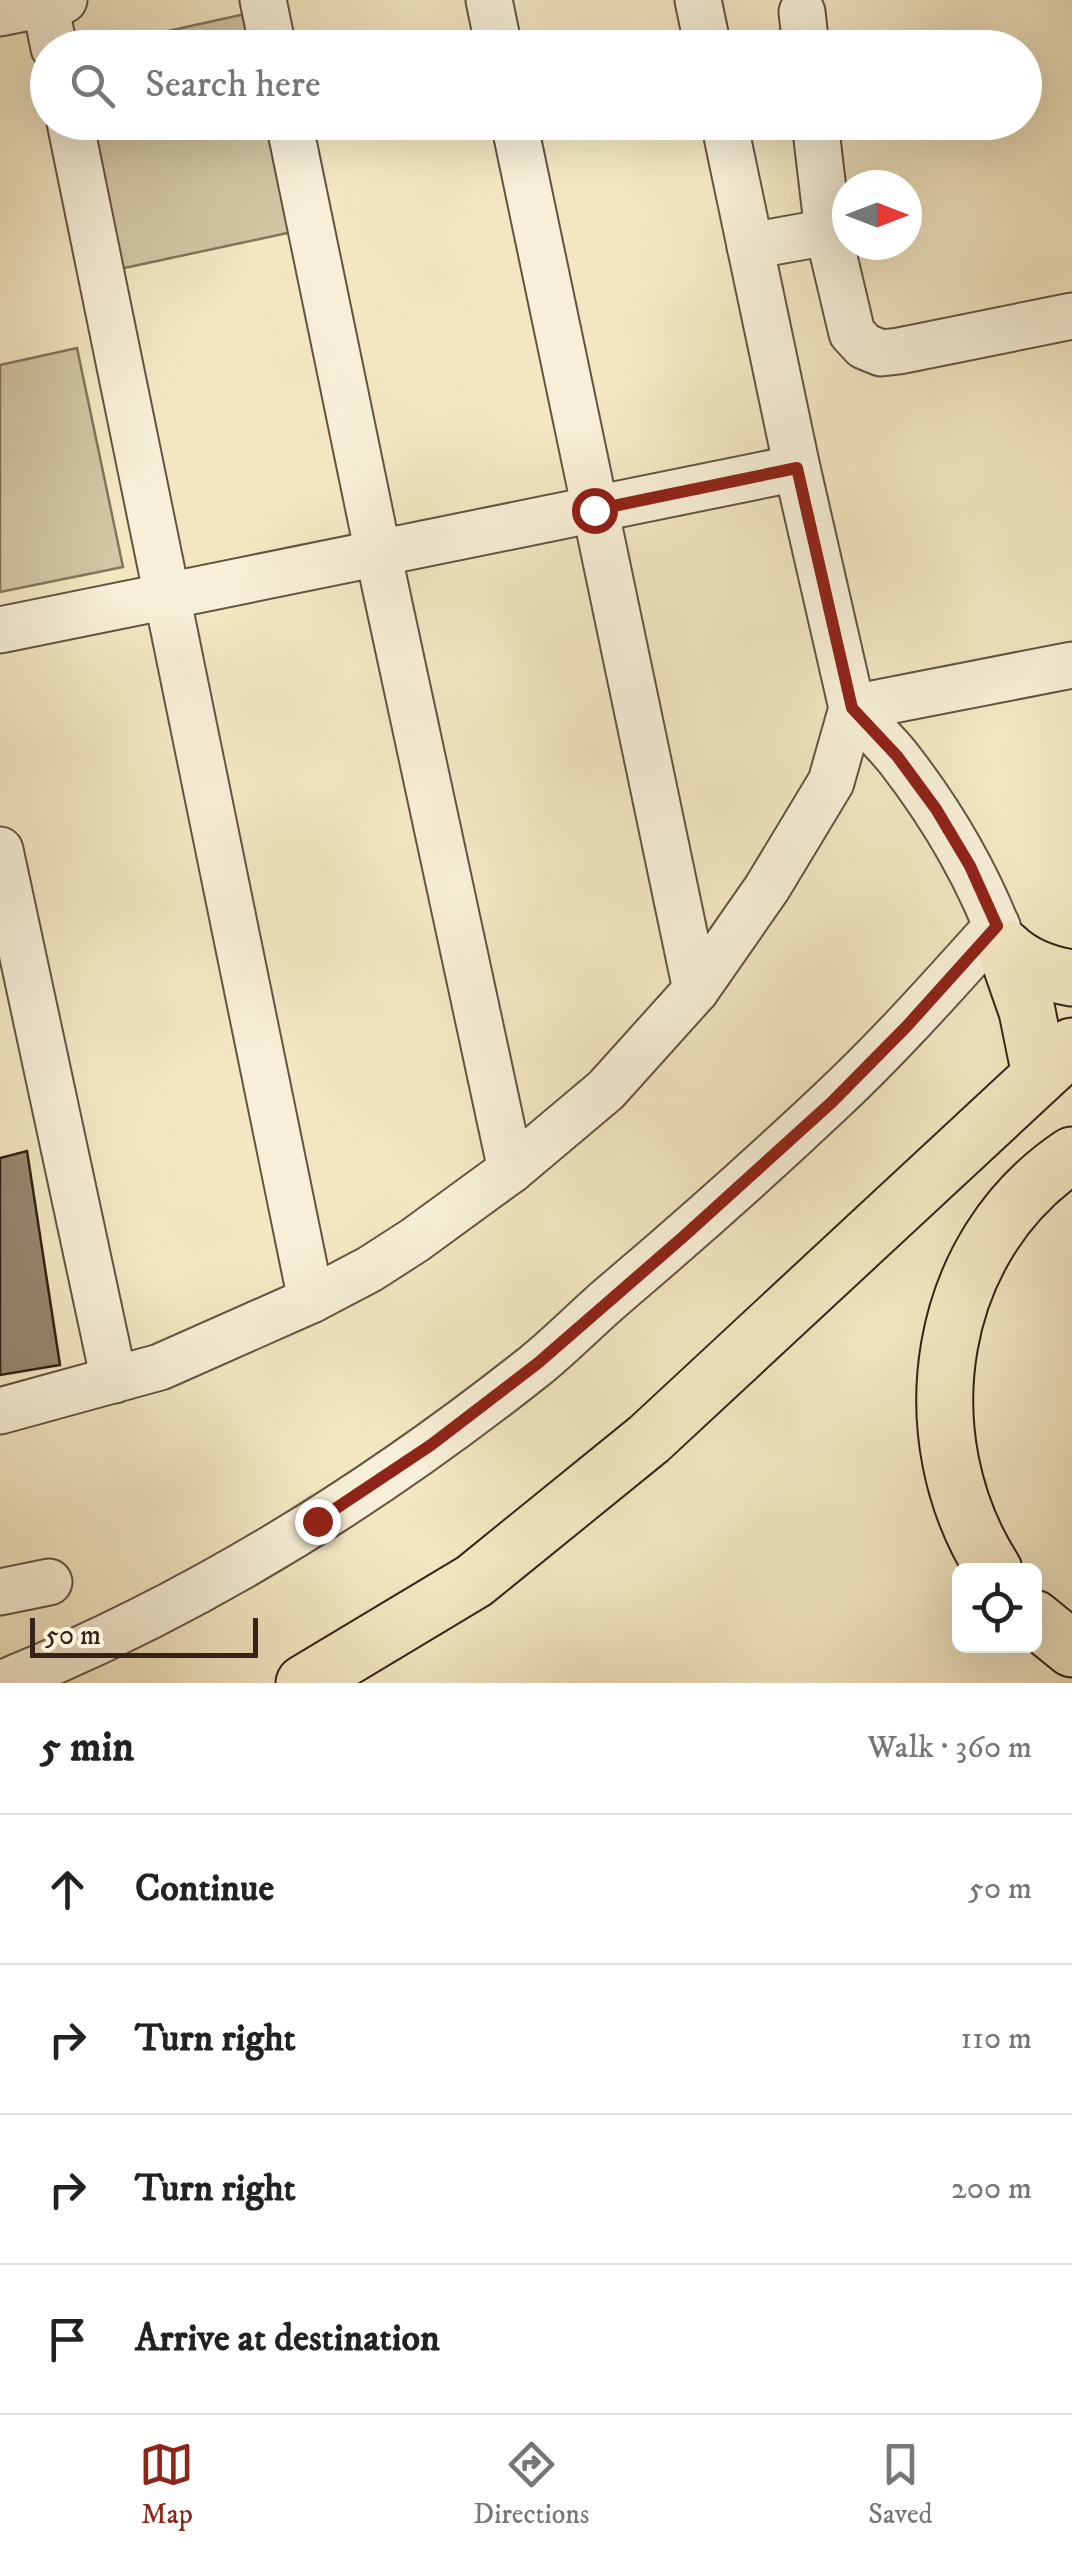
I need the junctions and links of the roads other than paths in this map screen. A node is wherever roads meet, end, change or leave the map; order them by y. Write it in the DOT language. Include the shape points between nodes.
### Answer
graph roads {
  1 [pos="264,0"];
  2 [pos="489,0"];
  3 [pos="698,0"];
  4 [pos="54,2"];
  5 [pos="0,14"];
  6 [pos="54,30"];
  7 [pos="270,30"];
  8 [pos="495,30"];
  9 [pos="704,30"];
  10 [pos="74,140"];
  11 [pos="293,140"];
  12 [pos="518,140"];
  13 [pos="728,140"];
  14 [pos="817,140"];
  15 [pos="828,232"];
  16 [pos="750,246"];
  17 [pos="1072,316"];
  18 [pos="797,468"];
  19 [pos="594,510"];
  20 [pos="378,553"];
  21 [pos="166,596"];
  22 [pos="0,630"];
  23 [pos="1072,665"];
  24 [pos="852,708"];
  25 [pos="0,850"];
  26 [pos="1001,937"];
  27 [pos="1072,978"];
  28 [pos="696,990"];
  29 [pos="1056,1060"];
  30 [pos="1072,1155"];
  31 [pos="511,1170"];
  32 [pos="310,1300"];
  33 [pos="114,1380"];
  34 [pos="0,1411"];
  35 [pos="990,1563"];
  36 [pos="49,1582"];
  37 [pos="0,1592"];
  38 [pos="1042,1625"];
  39 [pos="1072,1649"];
  40 [pos="4,1683"];
  41 [pos="304,1683"];
  1 -- 7 [label="street"];
  2 -- 8 [label="street"];
  3 -- 9 [label="street"];
  4 -- 5 [label="street"];
  4 -- 6 [label="street"];
  10 -- 21 [label="street"];
  11 -- 20 [label="street"];
  12 -- 19 [label="street"];
  13 -- 16 [label="street"];
  14 -- 15 [label="street"];
  15 -- 16 [label="street"];
  15 -- 17 [label="street" via="852,332 881,352"];
  16 -- 18 [label="street"];
  18 -- 19 [label="street"];
  18 -- 24 [label="street"];
  19 -- 20 [label="street"];
  19 -- 28 [label="street"];
  20 -- 21 [label="street"];
  20 -- 31 [label="street"];
  21 -- 22 [label="street"];
  21 -- 32 [label="street"];
  23 -- 24 [label="street"];
  24 -- 26 [label="street" via="936,809"];
  24 -- 28 [label="street" via="832,782"];
  25 -- 33 [label="street"];
  26 -- 27 [label="highway" via="1020,961"];
  26 -- 29 [label="highway" via="1027,1011"];
  26 -- 40 [label="street" via="683,1237 446,1433 226,1576"];
  28 -- 31 [label="street" via="606,1090"];
  29 -- 41 [label="highway" via="649,1439 474,1581"];
  30 -- 35 [label="highway" via="1026,1194 995,1233 953,1323 944,1423 952,1472"];
  31 -- 32 [label="street" via="370,1270"];
  32 -- 33 [label="street"];
  33 -- 34 [label="street"];
  36 -- 37 [label="street"];
  38 -- 39 [label="highway"];
}
